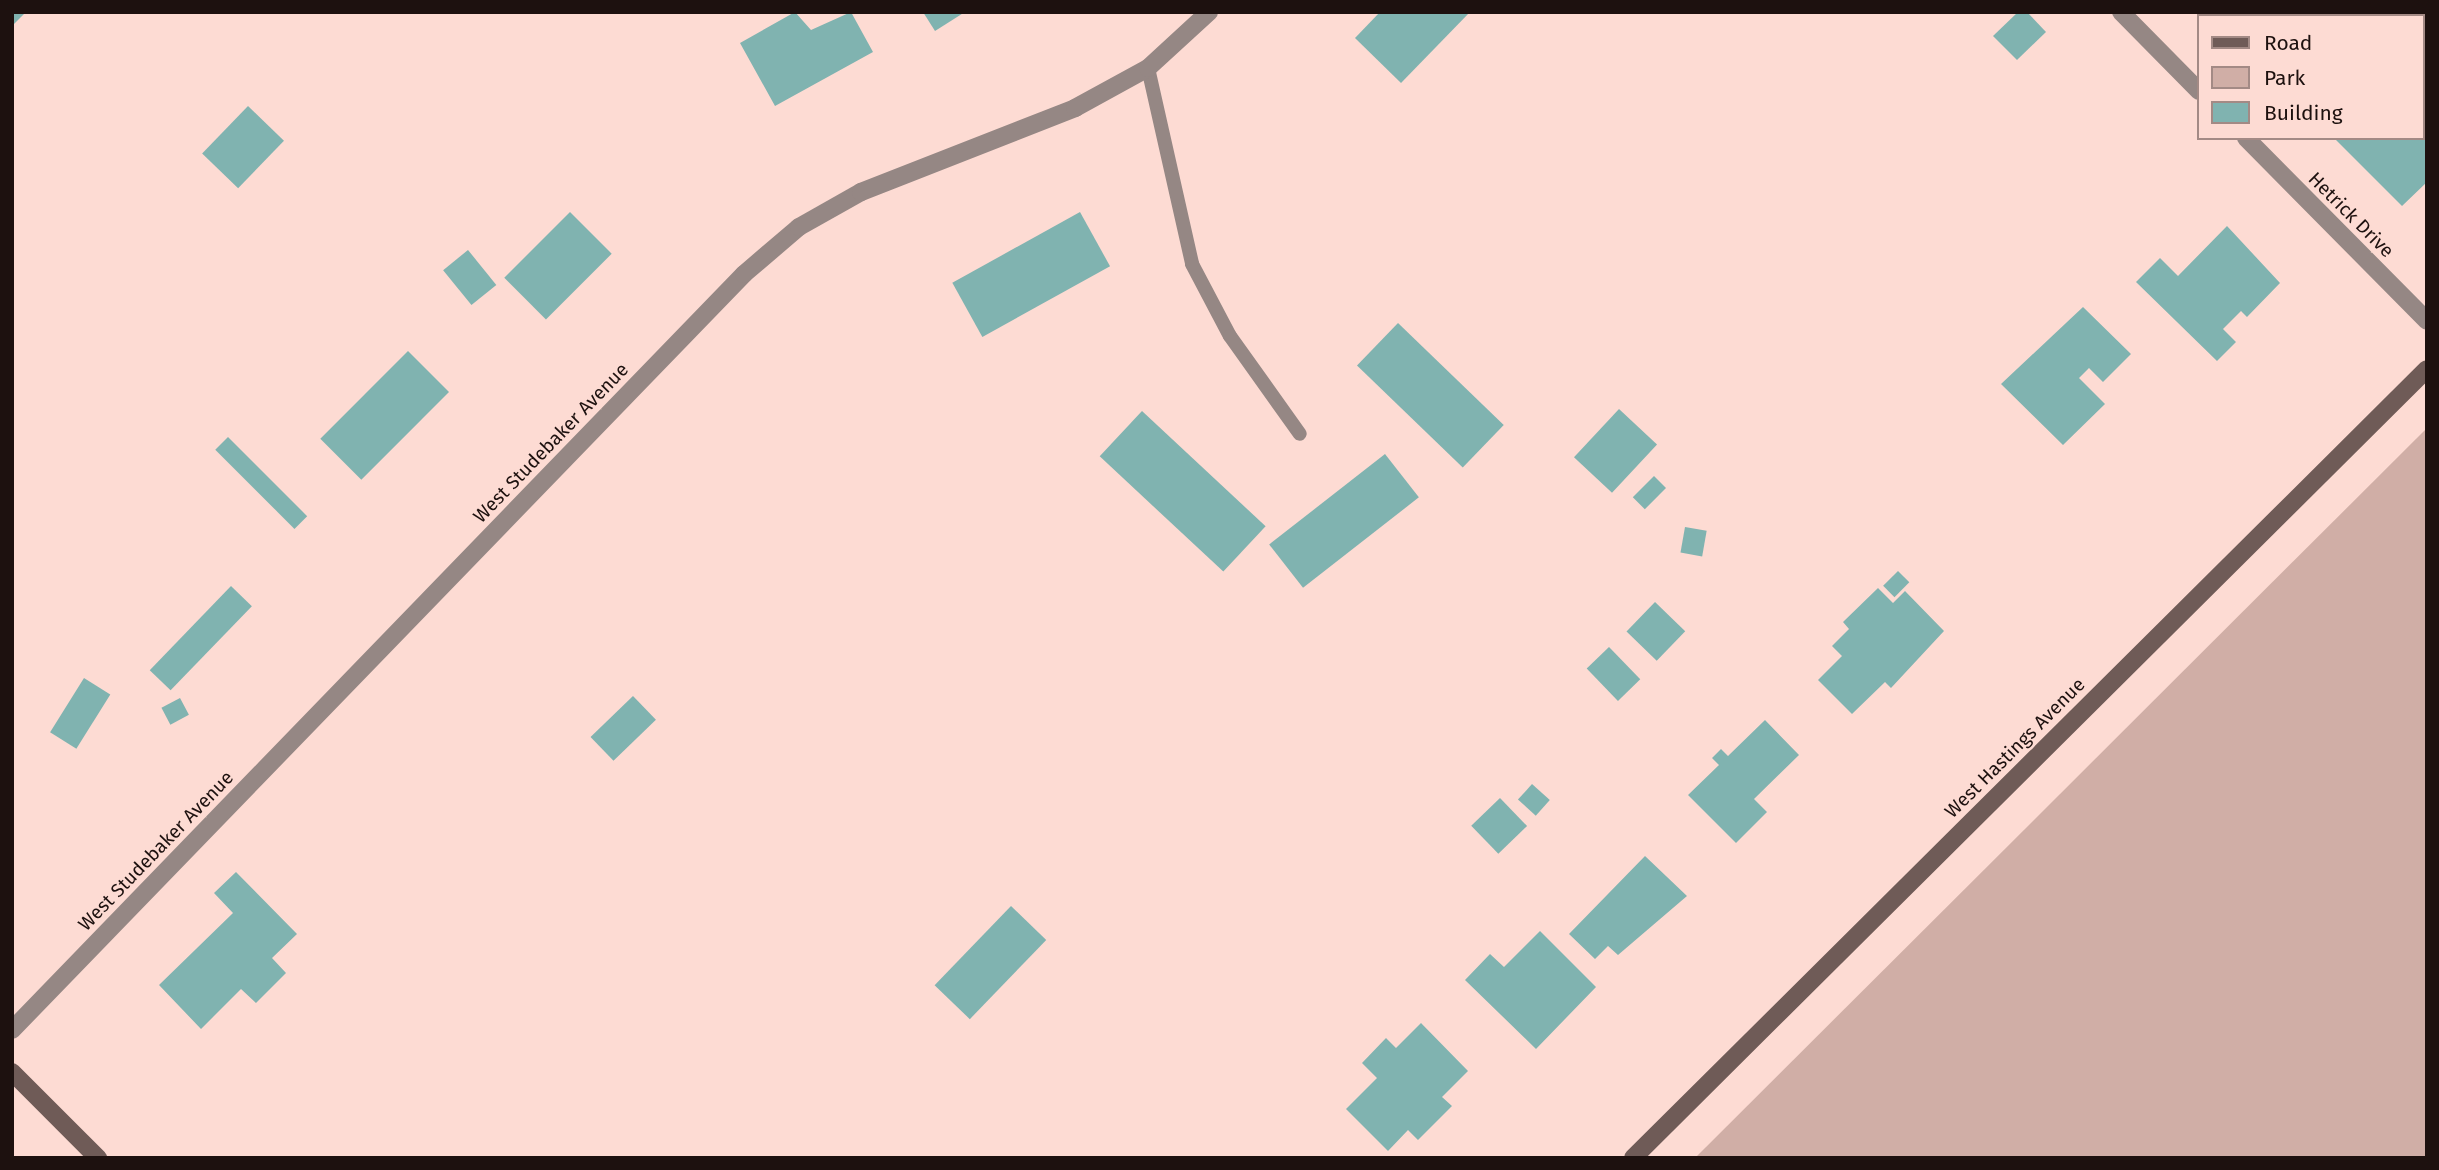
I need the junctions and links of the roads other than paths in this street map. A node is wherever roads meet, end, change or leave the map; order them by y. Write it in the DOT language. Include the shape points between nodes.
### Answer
graph roads {
  1 [pos="1209,12"];
  2 [pos="2121,12"];
  3 [pos="1148,68"];
  4 [pos="2198,90"];
  5 [pos="2248,140"];
  6 [pos="2427,321"];
  7 [pos="2427,369"];
  8 [pos="1300,434"];
  9 [pos="12,1030"];
  10 [pos="12,1072"];
  11 [pos="98,1158"];
  12 [pos="1633,1158"];
  1 -- 3 [label="street, West Studebaker Avenue"];
  2 -- 4 [label="street"];
  3 -- 8 [label="lane" via="1192,264 1230,336"];
  3 -- 9 [label="street, West Studebaker Avenue" via="1075,108 861,192 799,227 744,274"];
  5 -- 6 [label="street, Hetrick Drive"];
  7 -- 12 [label="main road, West Hastings Avenue"];
  10 -- 11 [label="main road"];
}
